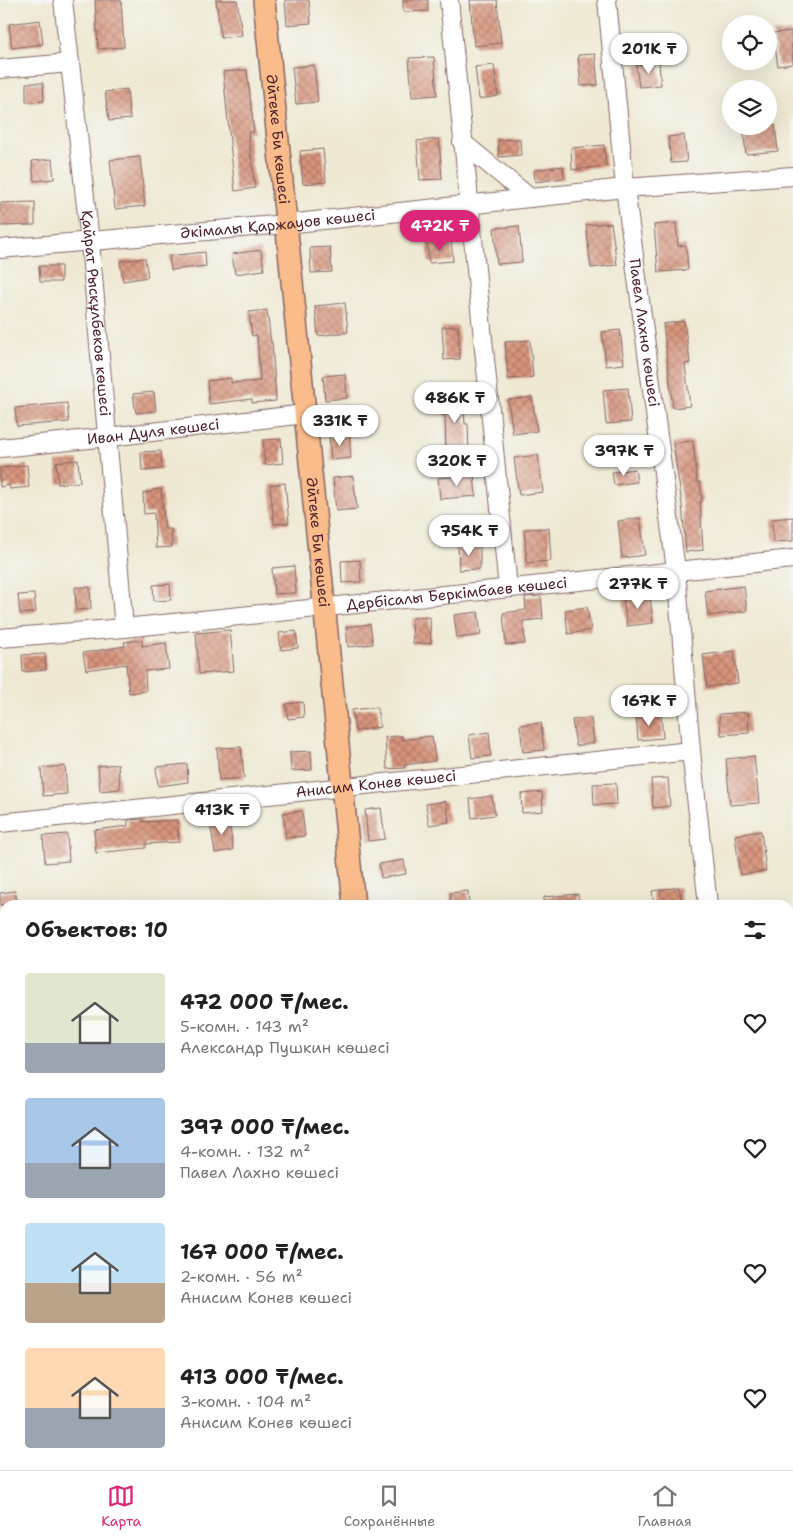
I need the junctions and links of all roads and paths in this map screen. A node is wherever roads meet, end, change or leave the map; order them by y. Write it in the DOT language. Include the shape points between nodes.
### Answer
graph roads {
  1 [pos="63,0"];
  2 [pos="264,0"];
  3 [pos="449,0"];
  4 [pos="607,0"];
  5 [pos="70,63"];
  6 [pos="0,68"];
  7 [pos="462,142"];
  8 [pos="793,176"];
  9 [pos="625,188"];
  10 [pos="530,198"];
  11 [pos="468,205"];
  12 [pos="286,224"];
  13 [pos="90,242"];
  14 [pos="0,249"];
  15 [pos="305,414"];
  16 [pos="109,437"];
  17 [pos="0,448"];
  18 [pos="793,559"];
  19 [pos="676,570"];
  20 [pos="508,588"];
  21 [pos="324,607"];
  22 [pos="124,628"];
  23 [pos="0,638"];
  24 [pos="691,751"];
  25 [pos="342,786"];
  26 [pos="0,823"];
  27 [pos="353,900"];
  28 [pos="707,900"];
  1 -- 5 [label="street, Қайрат Рысқұлбеков көшесі"];
  2 -- 12 [label="main road, Әйтеке Би көшесі"];
  3 -- 7 [label="street"];
  4 -- 9 [label="street, Павел Лахно көшесі"];
  5 -- 6 [label="street"];
  5 -- 13 [label="street, Қайрат Рысқұлбеков көшесі"];
  7 -- 10 [label="street"];
  7 -- 11 [label="street"];
  8 -- 9 [label="street, Әкімалы Қаржауов көшесі"];
  9 -- 10 [label="street, Әкімалы Қаржауов көшесі"];
  9 -- 19 [label="street, Павел Лахно көшесі"];
  10 -- 11 [label="street, Әкімалы Қаржауов көшесі"];
  11 -- 12 [label="street, Әкімалы Қаржауов көшесі"];
  11 -- 20 [label="street"];
  12 -- 13 [label="street, Әкімалы Қаржауов көшесі"];
  12 -- 15 [label="main road, Әйтеке Би көшесі"];
  13 -- 14 [label="street, Әкімалы Қаржауов көшесі"];
  13 -- 16 [label="street, Қайрат Рысқұлбеков көшесі"];
  15 -- 16 [label="street, Иван Дуля көшесі"];
  15 -- 21 [label="main road, Әйтеке Би көшесі"];
  16 -- 17 [label="street, Иван Дуля көшесі"];
  16 -- 22 [label="street, Қайрат Рысқұлбеков көшесі"];
  18 -- 19 [label="street, Дербісалы Беркімбаев көшесі"];
  19 -- 20 [label="street, Дербісалы Беркімбаев көшесі"];
  19 -- 24 [label="street, Павел Лахно көшесі"];
  20 -- 21 [label="street, Дербісалы Беркімбаев көшесі"];
  21 -- 22 [label="street, Дербісалы Беркімбаев көшесі"];
  21 -- 25 [label="main road, Әйтеке Би көшесі"];
  22 -- 23 [label="street, Дербісалы Беркімбаев көшесі"];
  24 -- 25 [label="street, Анисим Конев көшесі"];
  24 -- 28 [label="street, Павел Лахно көшесі"];
  25 -- 26 [label="street, Анисим Конев көшесі"];
  25 -- 27 [label="main road, Әйтеке Би көшесі"];
}
